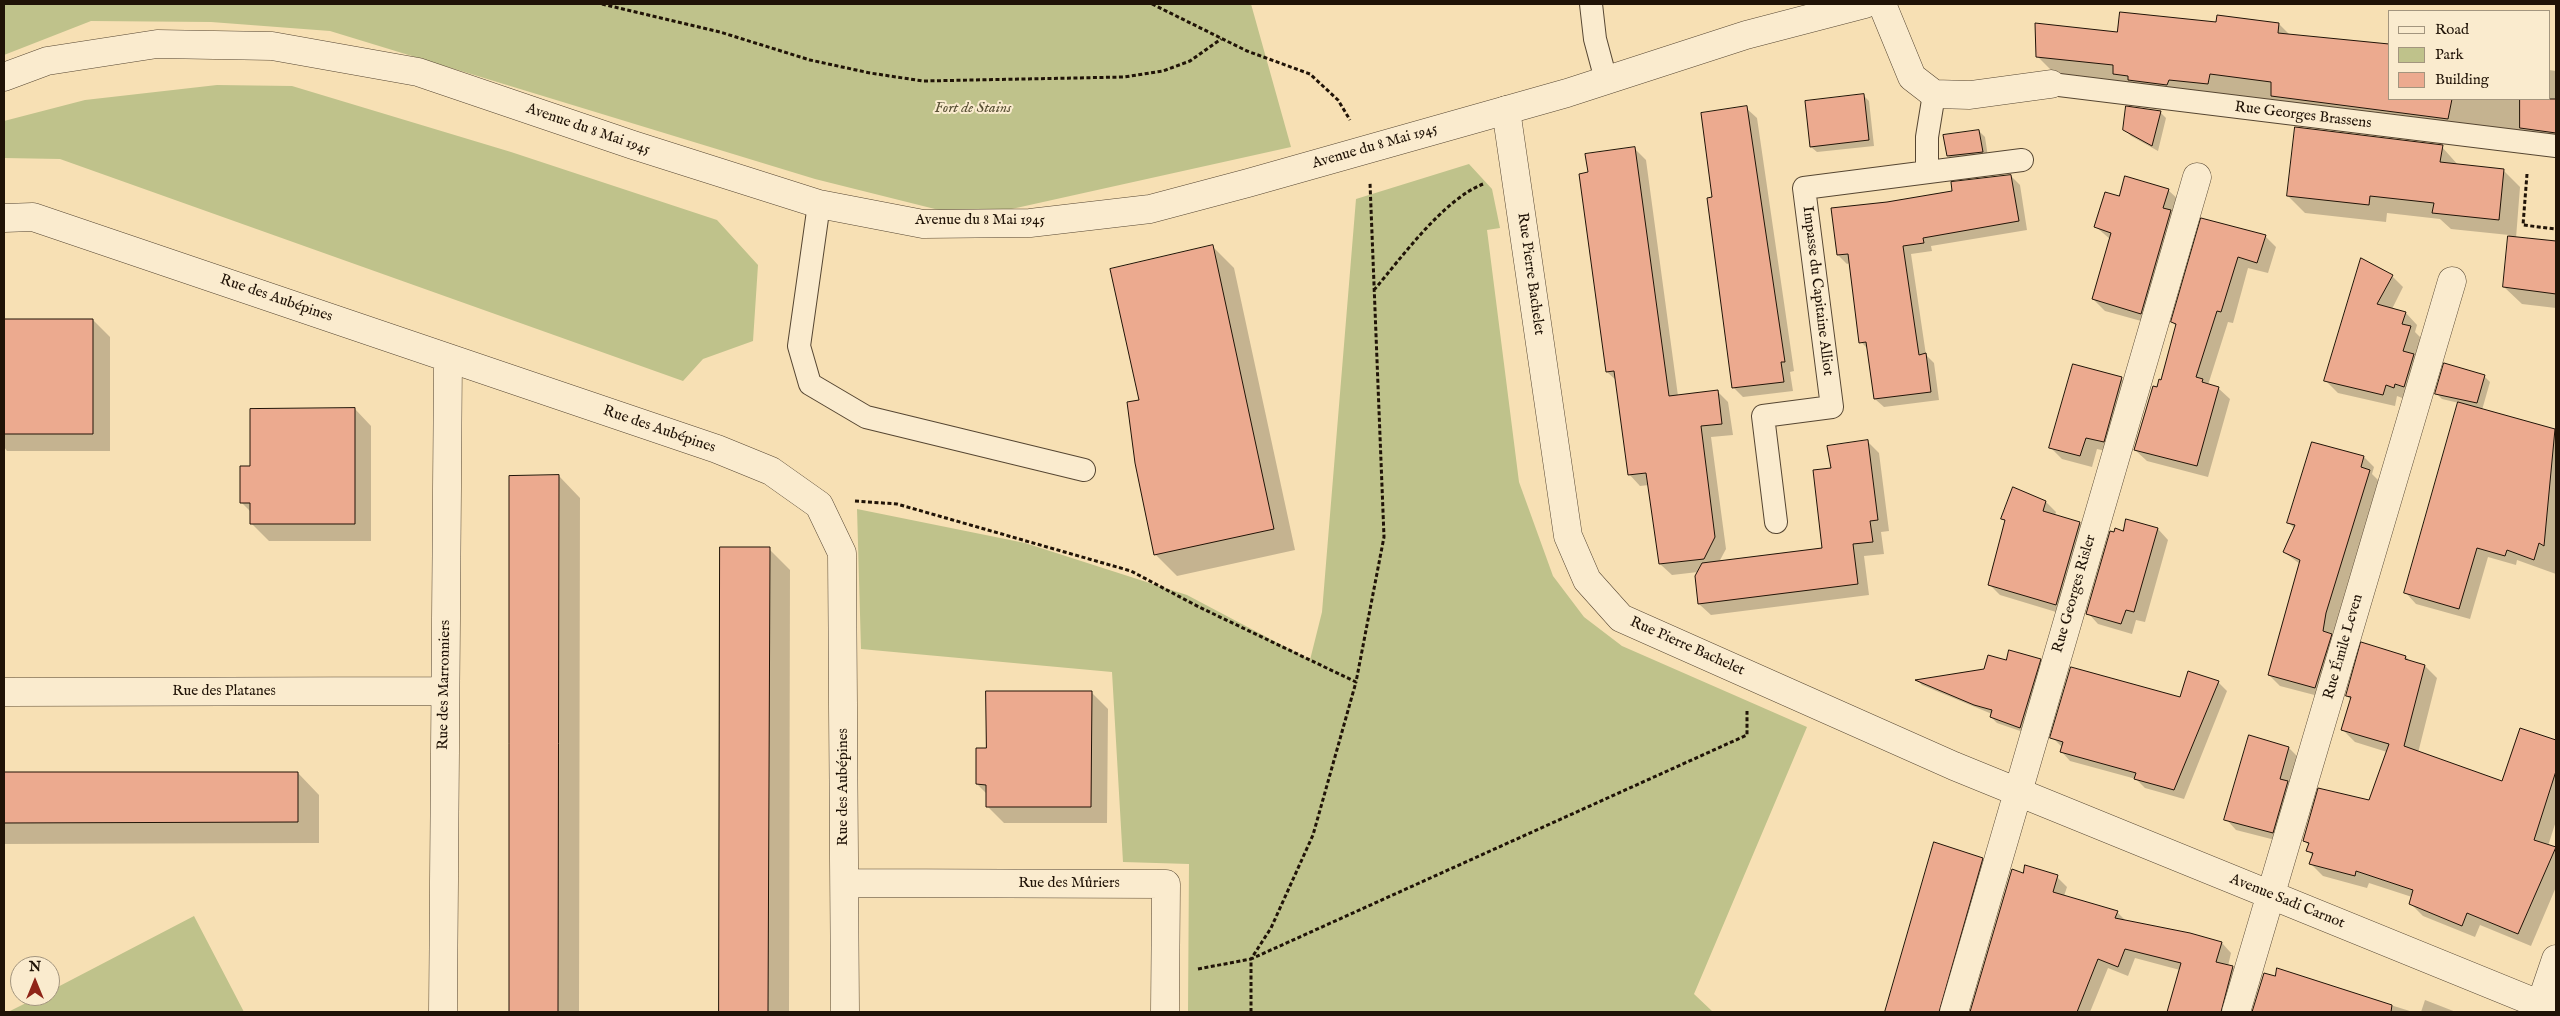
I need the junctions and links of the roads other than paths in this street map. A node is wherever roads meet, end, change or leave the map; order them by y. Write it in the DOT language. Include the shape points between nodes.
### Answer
graph roads {
  1 [pos="1591,4"];
  2 [pos="1865,4"];
  3 [pos="1882,4"];
  4 [pos="4,77"];
  5 [pos="1606,80"];
  6 [pos="2051,84"];
  7 [pos="1934,94"];
  8 [pos="1506,110"];
  9 [pos="2556,146"];
  10 [pos="2022,160"];
  11 [pos="1927,172"];
  12 [pos="2197,177"];
  13 [pos="819,204"];
  14 [pos="4,218"];
  15 [pos="2452,281"];
  16 [pos="448,358"];
  17 [pos="1084,470"];
  18 [pos="1776,522"];
  19 [pos="445,691"];
  20 [pos="4,692"];
  21 [pos="2018,791"];
  22 [pos="845,883"];
  23 [pos="2270,896"];
  24 [pos="2556,960"];
  25 [pos="2545,1009"];
  26 [pos="443,1012"];
  27 [pos="845,1012"];
  28 [pos="1165,1012"];
  29 [pos="1954,1012"];
  30 [pos="2236,1012"];
  1 -- 5 [label="lane" via="1595,39"];
  2 -- 5 [label="street, Avenue du 8 Mai 1945" via="1746,35"];
  3 -- 7 [label="street" via="1912,77"];
  4 -- 13 [label="street, Avenue du 8 Mai 1945" via="47,61 157,44 272,46 418,72"];
  5 -- 8 [label="street, Avenue du 8 Mai 1945"];
  6 -- 7 [label="street" via="1970,95"];
  6 -- 9 [label="lane, Rue Georges Brassens"];
  7 -- 11 [label="lane" via="1927,137"];
  8 -- 13 [label="street, Avenue du 8 Mai 1945" via="1150,209 1030,223 923,224"];
  8 -- 21 [label="street, Rue Pierre Bachelet" via="1568,536 1587,580 1621,618 1954,766"];
  10 -- 11 [label="lane, Impasse du Capitaine Alliot"];
  11 -- 18 [label="lane, Impasse du Capitaine Alliot" via="1804,188 1832,407 1763,416"];
  12 -- 21 [label="street, Rue Georges Risler"];
  13 -- 17 [label="lane" via="798,346 810,384 866,417"];
  14 -- 16 [label="street, Rue des Aubépines" via="32,217"];
  15 -- 23 [label="street, Rue Émile Leven"];
  16 -- 19 [label="street, Rue des Marronniers"];
  16 -- 22 [label="street, Rue des Aubépines" via="718,450 771,472 819,505 842,553"];
  19 -- 20 [label="street, Rue des Platanes"];
  19 -- 26 [label="street, Rue des Marronniers"];
  21 -- 23 [label="street, Avenue Sadi Carnot"];
  21 -- 29 [label="street, Rue Georges Risler"];
  22 -- 27 [label="street, Rue des Aubépines"];
  22 -- 28 [label="street, Rue des Mûriers" via="1166,884"];
  23 -- 25 [label="street, Avenue Sadi Carnot"];
  23 -- 30 [label="street, Rue Émile Leven"];
  24 -- 25 [label="street"];
}
